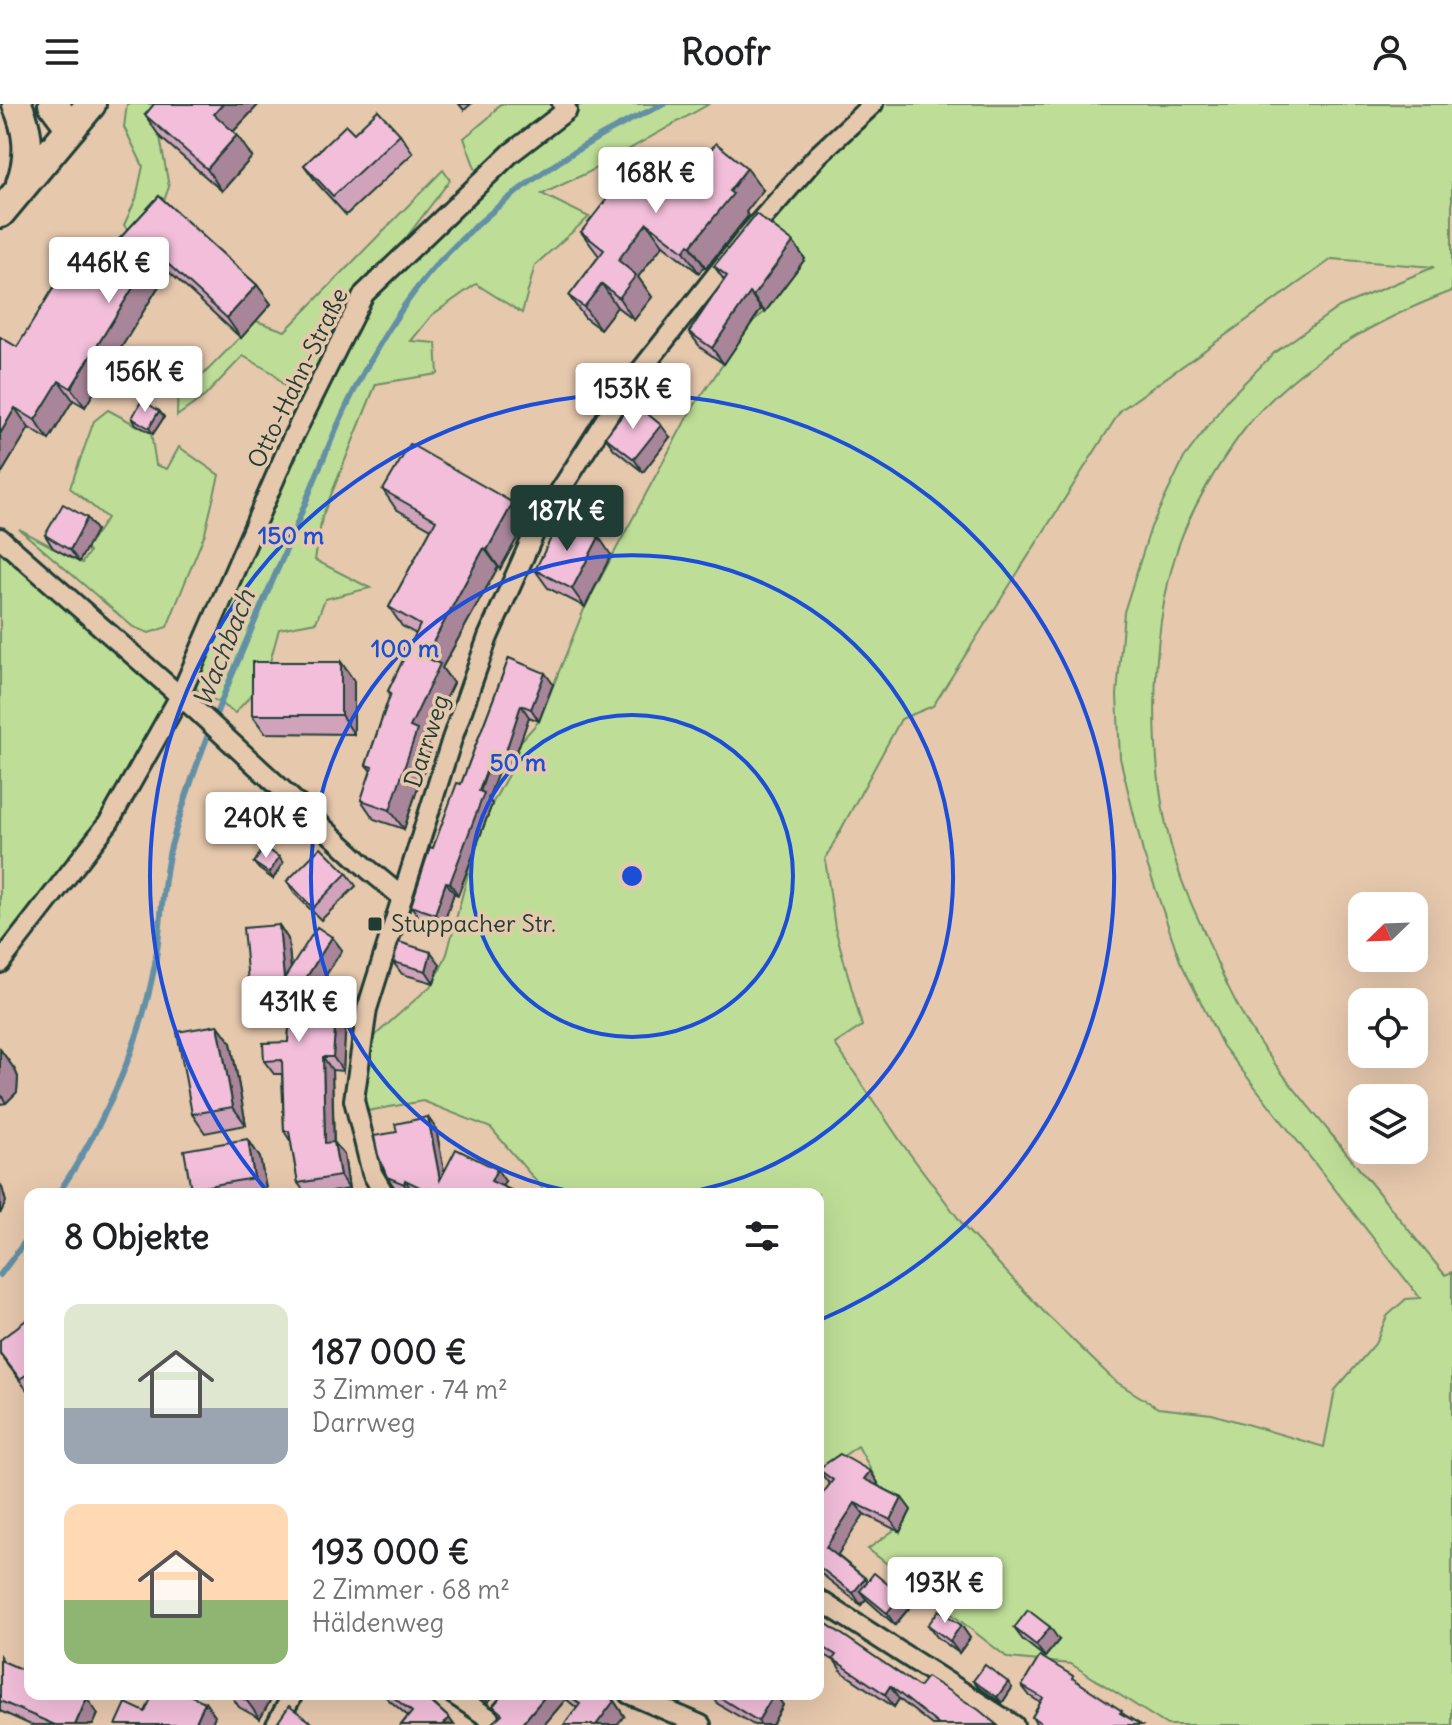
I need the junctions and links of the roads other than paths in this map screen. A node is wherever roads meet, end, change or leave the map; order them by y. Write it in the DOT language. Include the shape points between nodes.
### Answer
graph roads {
  1 [pos="18,104"];
  2 [pos="53,104"];
  3 [pos="91,104"];
  4 [pos="562,104"];
  5 [pos="873,104"];
  6 [pos="65,135"];
  7 [pos="9,202"];
  8 [pos="0,538"];
  9 [pos="180,696"];
  10 [pos="402,897"];
  11 [pos="0,963"];
  12 [pos="381,1188"];
  13 [pos="824,1603"];
  14 [pos="289,1700"];
  15 [pos="460,1700"];
  16 [pos="643,1700"];
  17 [pos="503,1702"];
  18 [pos="486,1722"];
  19 [pos="276,1725"];
  20 [pos="701,1725"];
  21 [pos="1014,1725"];
  1 -- 6 [label="main road"];
  1 -- 7 [label="main road" via="28,146 26,170"];
  2 -- 6 [label="main road"];
  3 -- 6 [label="main road"];
  4 -- 9 [label="street, Otto-Hahn-Straße" via="567,110 511,153 364,294 292,439"];
  5 -- 10 [label="street, Darrweg" via="818,155 747,236 619,398 537,527 488,637"];
  6 -- 7 [label="main road"];
  8 -- 9 [label="street"];
  9 -- 10 [label="street"];
  9 -- 11 [label="street" via="109,822"];
  10 -- 12 [label="street, Darrweg" via="367,1009 354,1100"];
  13 -- 21 [label="street"];
  14 -- 19 [label="street"];
  15 -- 18 [label="street"];
  16 -- 20 [label="street"];
  17 -- 18 [label="street"];
}
